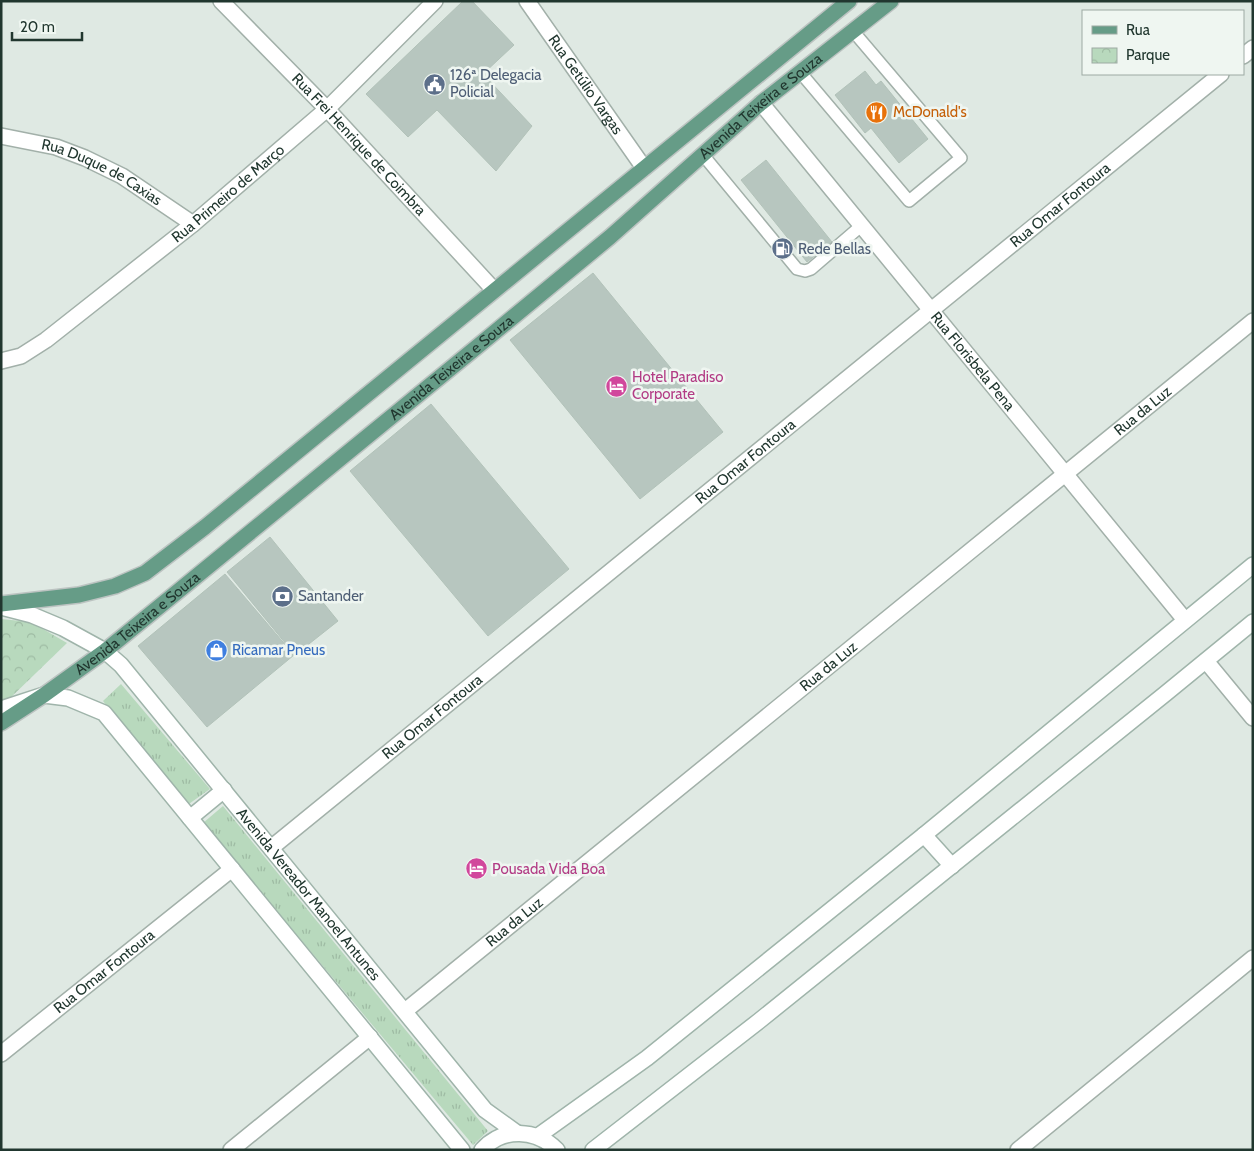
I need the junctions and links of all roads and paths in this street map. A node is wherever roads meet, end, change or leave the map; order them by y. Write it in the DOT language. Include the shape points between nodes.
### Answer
graph roads {
  1 [pos="221,1"];
  2 [pos="435,1"];
  3 [pos="527,1"];
  4 [pos="849,1"];
  5 [pos="891,1"];
  6 [pos="853,31"];
  7 [pos="800,72"];
  8 [pos="1220,75"];
  9 [pos="761,103"];
  10 [pos="327,110"];
  11 [pos="1,136"];
  12 [pos="703,155"];
  13 [pos="644,168"];
  14 [pos="193,224"];
  15 [pos="861,226"];
  16 [pos="494,290"];
  17 [pos="931,310"];
  18 [pos="1253,321"];
  19 [pos="1,361"];
  20 [pos="1065,474"];
  21 [pos="1253,565"];
  22 [pos="1,605"];
  23 [pos="1185,620"];
  24 [pos="1253,622"];
  25 [pos="106,651"];
  26 [pos="1206,661"];
  27 [pos="44,695"];
  28 [pos="1,709"];
  29 [pos="1253,718"];
  30 [pos="1,723"];
  31 [pos="224,790"];
  32 [pos="190,818"];
  33 [pos="924,835"];
  34 [pos="271,848"];
  35 [pos="952,866"];
  36 [pos="232,870"];
  37 [pos="1253,958"];
  38 [pos="405,1011"];
  39 [pos="370,1038"];
  40 [pos="1,1054"];
  41 [pos="517,1133"];
  42 [pos="538,1136"];
  43 [pos="231,1150"];
  44 [pos="462,1150"];
  45 [pos="482,1150"];
  46 [pos="557,1150"];
  47 [pos="593,1150"];
  48 [pos="1018,1150"];
  1 -- 10 [label="street, Rua Frei Henrique de Coimbra"];
  2 -- 10 [label="street, Rua Primeiro de Março"];
  3 -- 13 [label="street, Rua Getúlio Vargas"];
  4 -- 13 [label="main road, Avenida Teixeira e Souza"];
  5 -- 6 [label="main road, Avenida Teixeira e Souza"];
  6 -- 7 [label="main road, Avenida Teixeira e Souza"];
  6 -- 7 [label="lane" via="961,158 909,201"];
  7 -- 9 [label="main road, Avenida Teixeira e Souza"];
  8 -- 17 [label="street, Rua Omar Fontoura"];
  9 -- 12 [label="main road, Avenida Teixeira e Souza"];
  9 -- 15 [label="street, Rua Florisbela Pena"];
  10 -- 14 [label="street, Rua Primeiro de Março"];
  10 -- 16 [label="street, Rua Frei Henrique de Coimbra"];
  11 -- 14 [label="street, Rua Duque de Caxias" via="56,147 85,158 122,176"];
  12 -- 15 [label="lane" via="797,269 811,269"];
  12 -- 25 [label="main road, Avenida Teixeira e Souza" via="610,237"];
  13 -- 16 [label="main road, Avenida Teixeira e Souza"];
  14 -- 19 [label="street, Rua Primeiro de Março" via="46,340 20,356"];
  15 -- 17 [label="street, Rua Florisbela Pena"];
  16 -- 22 [label="main road, Avenida Teixeira e Souza" via="145,573 115,586 79,595"];
  17 -- 20 [label="street, Rua Florisbela Pena"];
  17 -- 34 [label="street, Rua Omar Fontoura"];
  18 -- 20 [label="street, Rua da Luz"];
  20 -- 23 [label="street, Rua Florisbela Pena"];
  20 -- 38 [label="street, Rua da Luz"];
  21 -- 23 [label="street"];
  22 -- 25 [label="street, Avenida Vereador Manoel Antunes" via="64,628"];
  23 -- 33 [label="street"];
  24 -- 26 [label="street"];
  25 -- 27 [label="main road, Avenida Teixeira e Souza"];
  25 -- 31 [label="street, Avenida Vereador Manoel Antunes"];
  26 -- 29 [label="street"];
  26 -- 35 [label="street"];
  27 -- 28 [label="street"];
  27 -- 30 [label="main road, Avenida Teixeira e Souza"];
  27 -- 32 [label="street" via="68,698 104,712"];
  31 -- 32 [label="street"];
  31 -- 34 [label="street, Avenida Vereador Manoel Antunes"];
  32 -- 36 [label="street"];
  33 -- 35 [label="street"];
  33 -- 42 [label="street" via="647,1058"];
  34 -- 38 [label="street, Avenida Vereador Manoel Antunes"];
  35 -- 47 [label="street" via="759,1022"];
  36 -- 39 [label="street"];
  36 -- 40 [label="street, Rua Omar Fontoura"];
  37 -- 48 [label="street"];
  38 -- 41 [label="street, Avenida Vereador Manoel Antunes" via="485,1110"];
  39 -- 43 [label="street"];
  39 -- 44 [label="street"];
  41 -- 42 [label="street"];
  41 -- 45 [label="street" via="499,1138"];
  42 -- 46 [label="street"];
}
